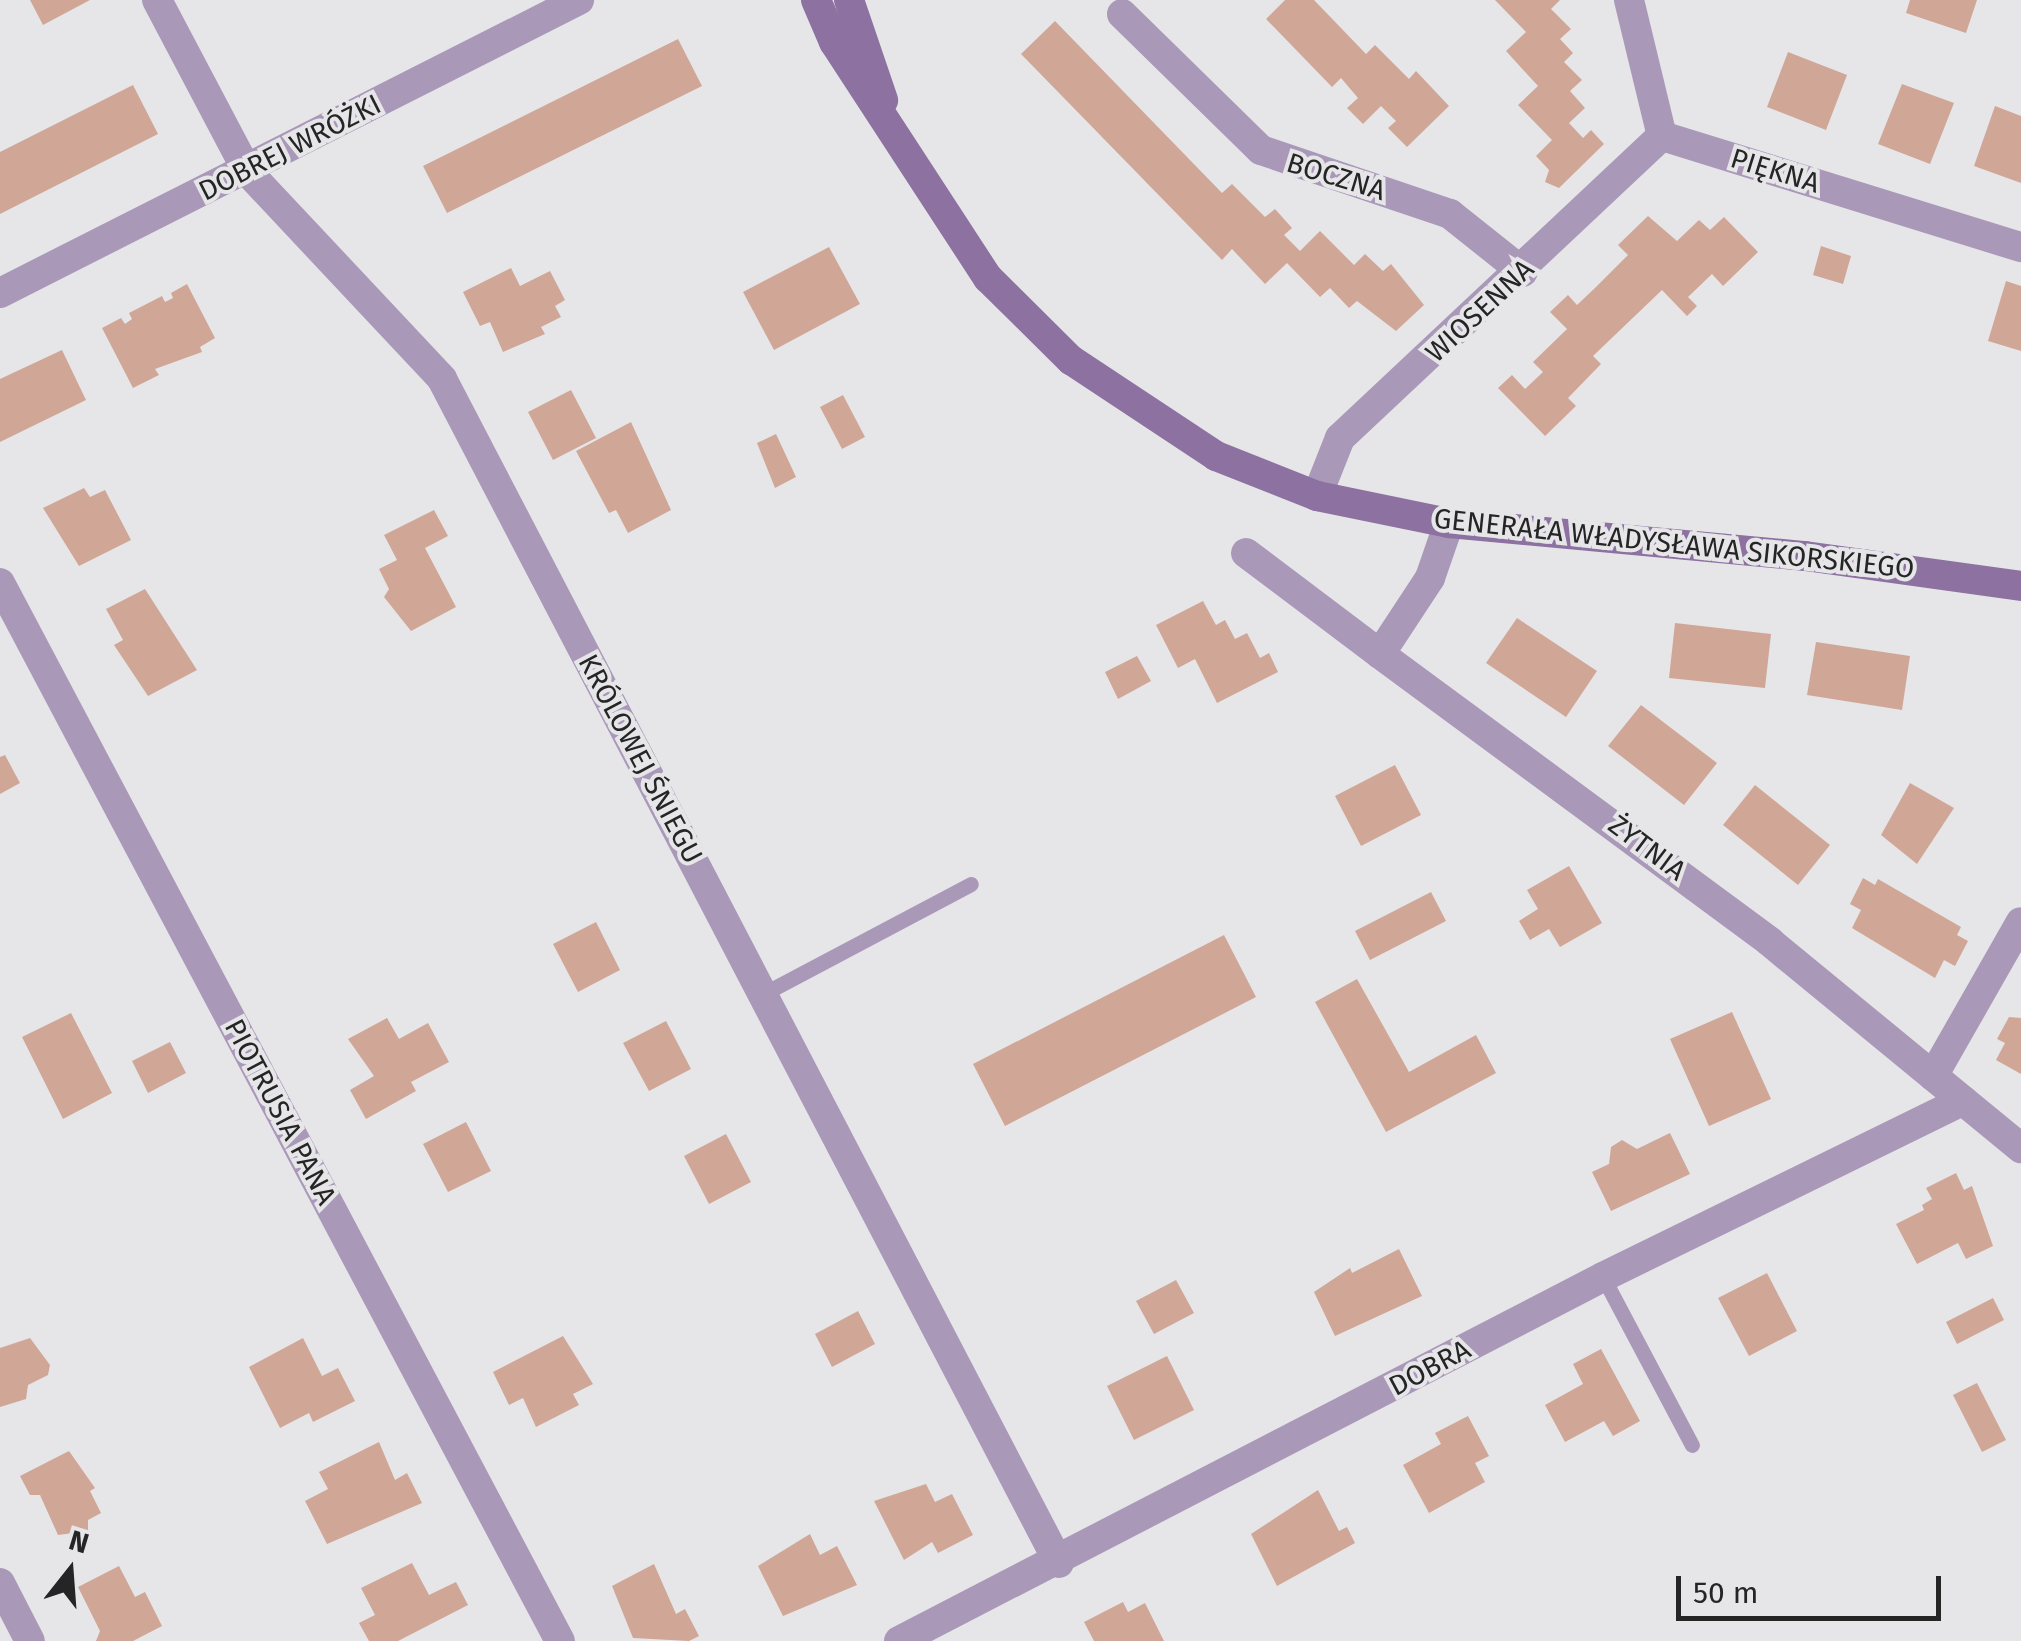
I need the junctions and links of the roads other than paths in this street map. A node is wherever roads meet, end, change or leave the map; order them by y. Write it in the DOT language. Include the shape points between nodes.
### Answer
graph roads {
  1 [pos="158,0"];
  2 [pos="579,0"];
  3 [pos="816,0"];
  4 [pos="849,0"];
  5 [pos="1629,0"];
  6 [pos="1122,14"];
  7 [pos="888,118"];
  8 [pos="1662,136"];
  9 [pos="247,171"];
  10 [pos="2021,247"];
  11 [pos="1524,272"];
  12 [pos="0,293"];
  13 [pos="1317,496"];
  14 [pos="1449,523"];
  15 [pos="1246,553"];
  16 [pos="0,583"];
  17 [pos="2021,586"];
  18 [pos="1380,654"];
  19 [pos="971,884"];
  20 [pos="2021,922"];
  21 [pos="763,994"];
  22 [pos="1933,1076"];
  23 [pos="1963,1101"];
  24 [pos="2021,1148"];
  25 [pos="1603,1277"];
  26 [pos="1692,1445"];
  27 [pos="1058,1562"];
  28 [pos="5,1604"];
  29 [pos="30,1641"];
  30 [pos="560,1641"];
  31 [pos="900,1641"];
  1 -- 9 [label="street, KRÓLOWEJ ŚNIEGU"];
  2 -- 9 [label="street, DOBREJ WRÓŻKI"];
  3 -- 7 [label="street, GENERAŁA WŁADYSŁAWA SIKORSKIEGO" via="834,42"];
  4 -- 7 [label="street, GENERAŁA WŁADYSŁAWA SIKORSKIEGO"];
  5 -- 8 [label="street"];
  6 -- 11 [label="street, BOCZNA" via="1260,150 1450,214"];
  7 -- 13 [label="street, GENERAŁA WŁADYSŁAWA SIKORSKIEGO" via="965,248 1056,346 1185,438"];
  8 -- 10 [label="street, PIĘKNA"];
  8 -- 11 [label="street, WIOSENNA"];
  9 -- 12 [label="street, DOBREJ WRÓŻKI"];
  9 -- 21 [label="street, KRÓLOWEJ ŚNIEGU" via="442,379"];
  11 -- 13 [label="street, WIOSENNA" via="1340,438"];
  13 -- 14 [label="street, GENERAŁA WŁADYSŁAWA SIKORSKIEGO"];
  14 -- 17 [label="street, GENERAŁA WŁADYSŁAWA SIKORSKIEGO" via="1805,556"];
  14 -- 18 [label="street" via="1430,578"];
  15 -- 18 [label="street, ŻYTNIA"];
  16 -- 30 [label="street, PIOTRUSIA PANA"];
  18 -- 22 [label="street, ŻYTNIA" via="1633,836"];
  19 -- 21 [label="lane"];
  20 -- 22 [label="street"];
  21 -- 27 [label="street, KRÓLOWEJ ŚNIEGU"];
  22 -- 23 [label="street, ŻYTNIA"];
  23 -- 24 [label="street, ŻYTNIA"];
  23 -- 25 [label="street, DOBRA"];
  25 -- 26 [label="lane"];
  25 -- 27 [label="street, DOBRA"];
  27 -- 31 [label="street, DOBRA"];
  28 -- 29 [label="street"];
}
